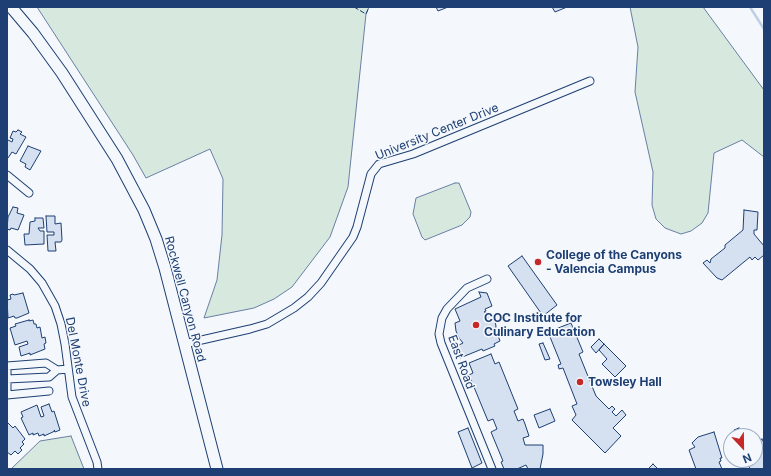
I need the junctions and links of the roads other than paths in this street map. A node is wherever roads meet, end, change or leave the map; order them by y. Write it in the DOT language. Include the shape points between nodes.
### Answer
graph roads {
  1 [pos="11,7"];
  2 [pos="590,82"];
  3 [pos="7,175"];
  4 [pos="30,193"];
  5 [pos="7,250"];
  6 [pos="487,279"];
  7 [pos="184,344"];
  8 [pos="7,367"];
  9 [pos="68,369"];
  10 [pos="57,370"];
  11 [pos="7,379"];
  12 [pos="49,391"];
  13 [pos="7,395"];
  14 [pos="98,469"];
  15 [pos="218,469"];
  16 [pos="492,469"];
  1 -- 7 [label="street, Rockwell Canyon Road" via="62,73 134,190 156,239"];
  2 -- 7 [label="street, University Center Drive" via="413,154 379,164 371,174 353,237 308,297 267,324"];
  3 -- 4 [label="street"];
  5 -- 9 [label="street, Del Monte Drive" via="42,283 55,306 66,344"];
  6 -- 16 [label="street, East Road" via="467,288 447,309 442,318 439,334"];
  7 -- 15 [label="street, Rockwell Canyon Road"];
  8 -- 10 [label="street" via="46,363"];
  8 -- 11 [label="street"];
  9 -- 10 [label="street"];
  9 -- 14 [label="street, Del Monte Drive" via="72,397"];
  10 -- 11 [label="street" via="49,377"];
  11 -- 13 [label="street"];
  12 -- 13 [label="street"];
}
